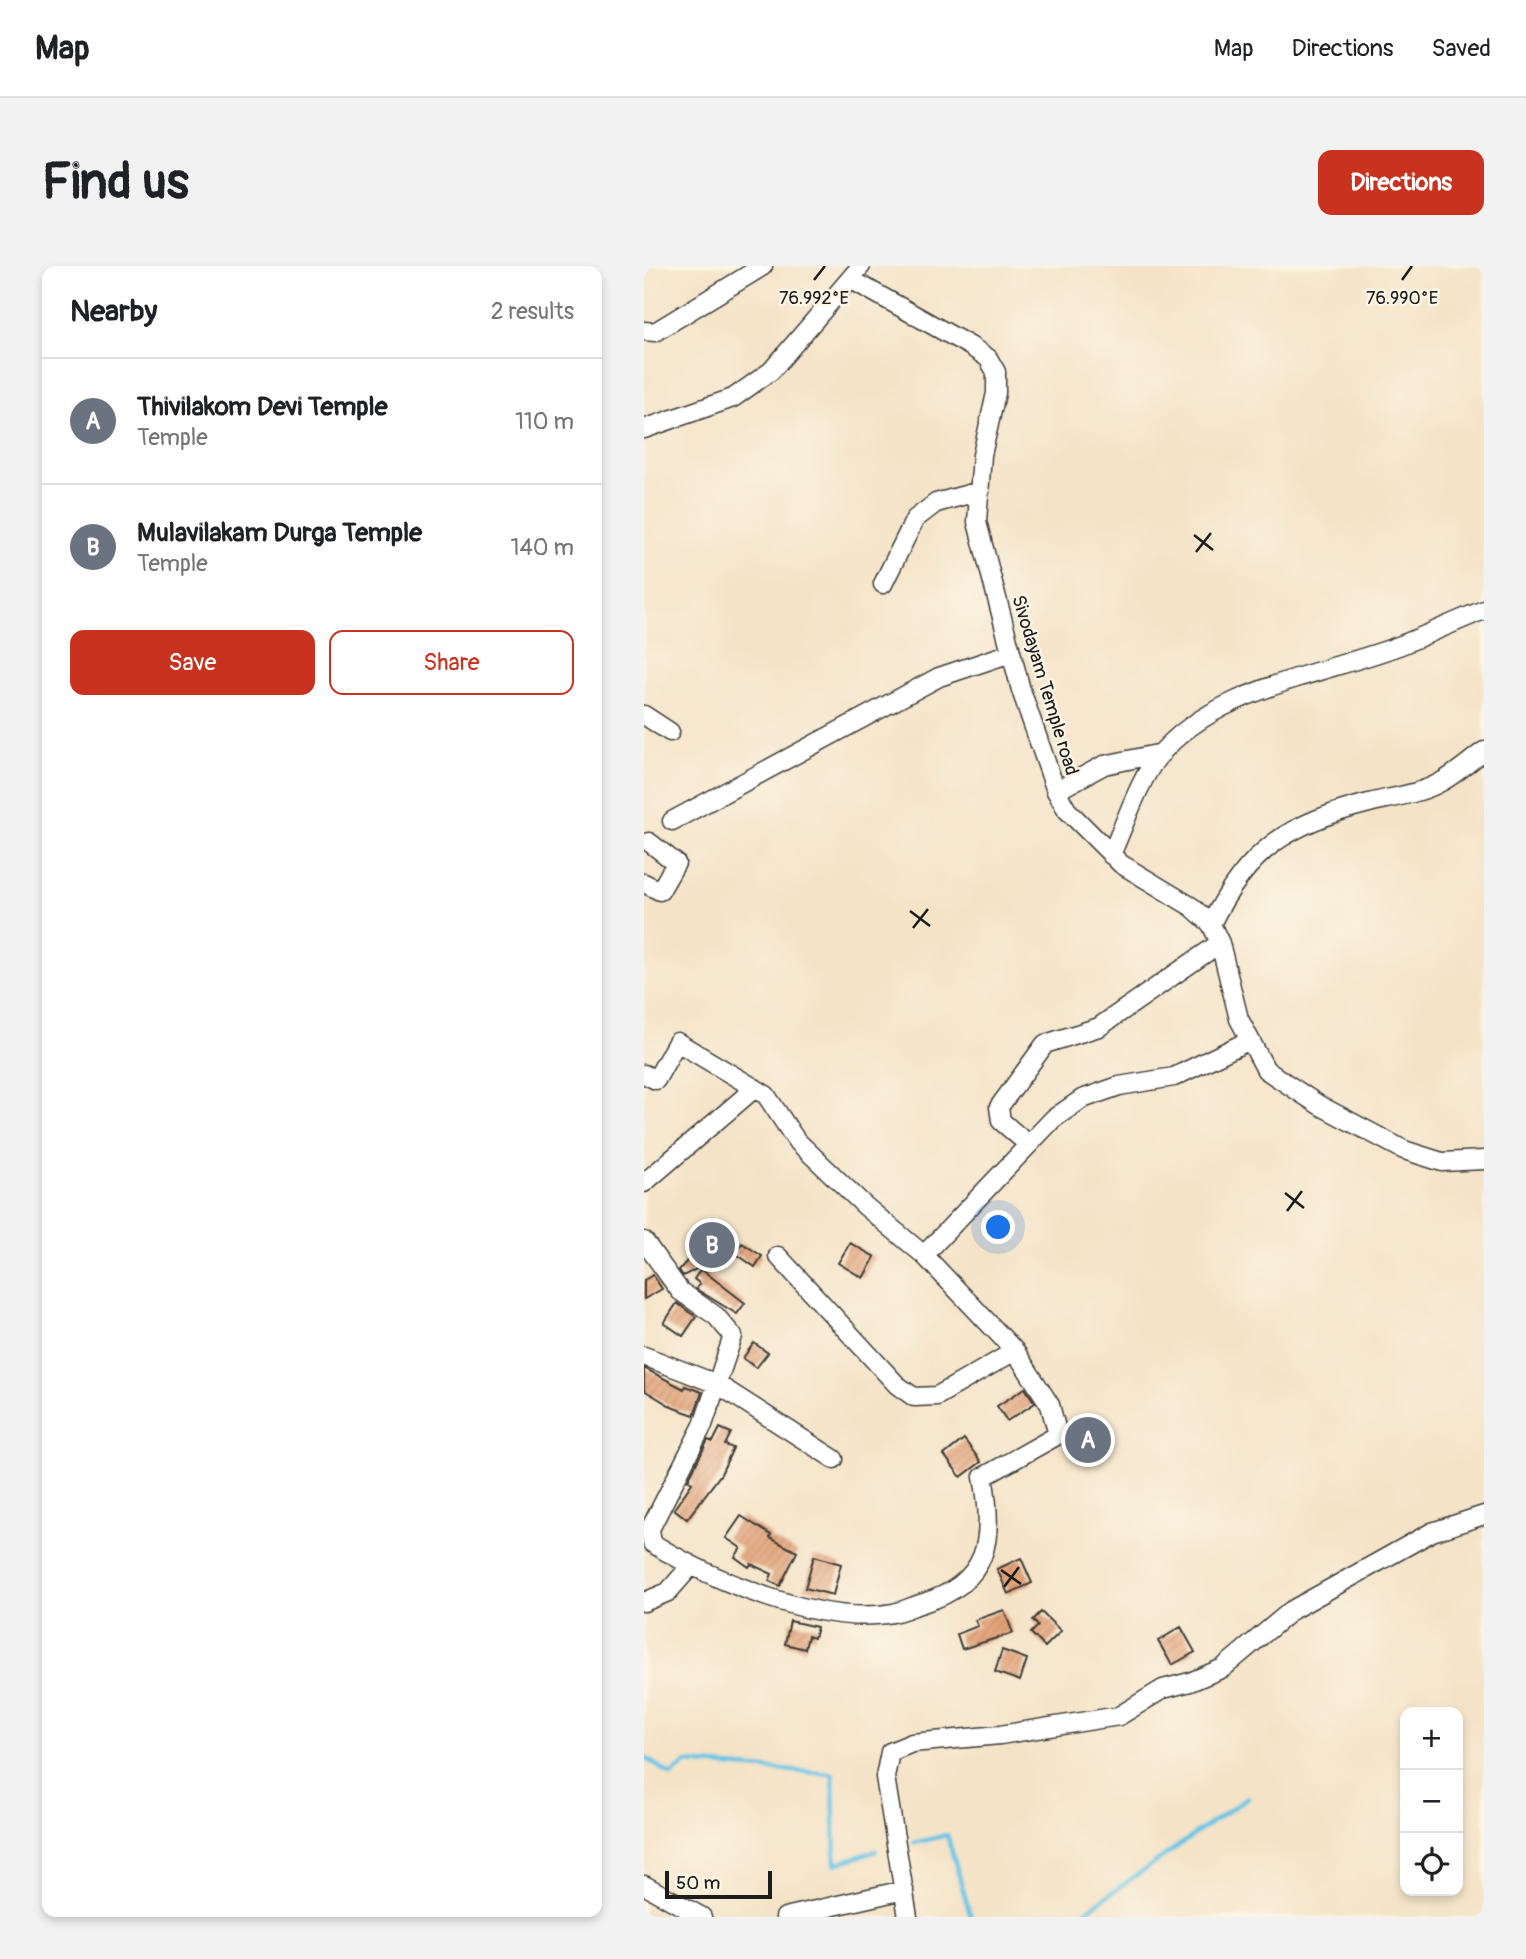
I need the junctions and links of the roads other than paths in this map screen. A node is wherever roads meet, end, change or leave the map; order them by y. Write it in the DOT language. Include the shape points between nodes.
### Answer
graph roads {
  1 [pos="763,266"];
  2 [pos="857,273"];
  3 [pos="644,331"];
  4 [pos="644,429"];
  5 [pos="980,491"];
  6 [pos="883,584"];
  7 [pos="1484,610"];
  8 [pos="1012,653"];
  9 [pos="644,715"];
  10 [pos="670,732"];
  11 [pos="1484,751"];
  12 [pos="1162,752"];
  13 [pos="1056,791"];
  14 [pos="672,821"];
  15 [pos="649,842"];
  16 [pos="1111,855"];
  17 [pos="644,883"];
  18 [pos="1210,924"];
  19 [pos="1220,943"];
  20 [pos="1250,1040"];
  21 [pos="644,1074"];
  22 [pos="755,1088"];
  23 [pos="1028,1145"];
  24 [pos="1484,1160"];
  25 [pos="644,1183"];
  26 [pos="644,1241"];
  27 [pos="924,1255"];
  28 [pos="778,1256"];
  29 [pos="1015,1351"];
  30 [pos="644,1356"];
  31 [pos="717,1384"];
  32 [pos="834,1459"];
  33 [pos="1484,1515"];
  34 [pos="690,1567"];
  35 [pos="644,1602"];
  36 [pos="644,1885"];
  37 [pos="904,1891"];
  38 [pos="702,1917"];
  39 [pos="785,1917"];
  40 [pos="908,1917"];
  1 -- 3 [label="street" via="655,332"];
  2 -- 4 [label="street" via="771,372 733,398"];
  2 -- 5 [label="street, Sivodayam Temple road" via="988,358 996,372"];
  5 -- 6 [label="street" via="936,503 915,519"];
  5 -- 8 [label="street, Sivodayam Temple road" via="977,522"];
  7 -- 12 [label="street" via="1400,646 1278,684 1204,720"];
  8 -- 13 [label="street, Sivodayam Temple road"];
  8 -- 14 [label="street" via="939,677"];
  9 -- 10 [label="street"];
  11 -- 18 [label="street" via="1441,782 1335,812 1275,841 1236,879"];
  12 -- 13 [label="street" via="1104,765"];
  12 -- 16 [label="street"];
  13 -- 16 [label="street, Sivodayam Temple road" via="1081,827"];
  15 -- 17 [label="street" via="676,863 660,891"];
  16 -- 18 [label="street, Sivodayam Temple road" via="1192,907"];
  18 -- 19 [label="street, Sivodayam Temple road"];
  19 -- 20 [label="street, Sivodayam Temple road" via="1239,1019"];
  19 -- 23 [label="street" via="1099,1027 1045,1044 999,1107 1001,1121"];
  20 -- 23 [label="street" via="1174,1077 1082,1098"];
  20 -- 24 [label="street, Sivodayam Temple road" via="1266,1070 1319,1105 1404,1150 1442,1162"];
  21 -- 22 [label="street" via="656,1080 677,1042"];
  22 -- 25 [label="street"];
  22 -- 27 [label="street" via="766,1095 796,1140"];
  23 -- 27 [label="street"];
  26 -- 31 [label="street" via="680,1291 716,1316 733,1336"];
  27 -- 29 [label="street"];
  28 -- 29 [label="street" via="897,1385 914,1397 937,1396"];
  29 -- 34 [label="street" via="1050,1405 1058,1435 983,1477 989,1526 984,1552 974,1575 955,1591 892,1613 850,1614 809,1608"];
  30 -- 31 [label="street"];
  31 -- 32 [label="street"];
  31 -- 34 [label="street" via="703,1425 650,1529 652,1543"];
  33 -- 37 [label="street" via="1409,1545 1292,1610 1223,1668 1163,1689 1119,1716 1000,1735 912,1742 894,1749 884,1768"];
  34 -- 35 [label="street" via="668,1592"];
  36 -- 38 [label="street"];
  37 -- 39 [label="street"];
  37 -- 40 [label="street"];
}
